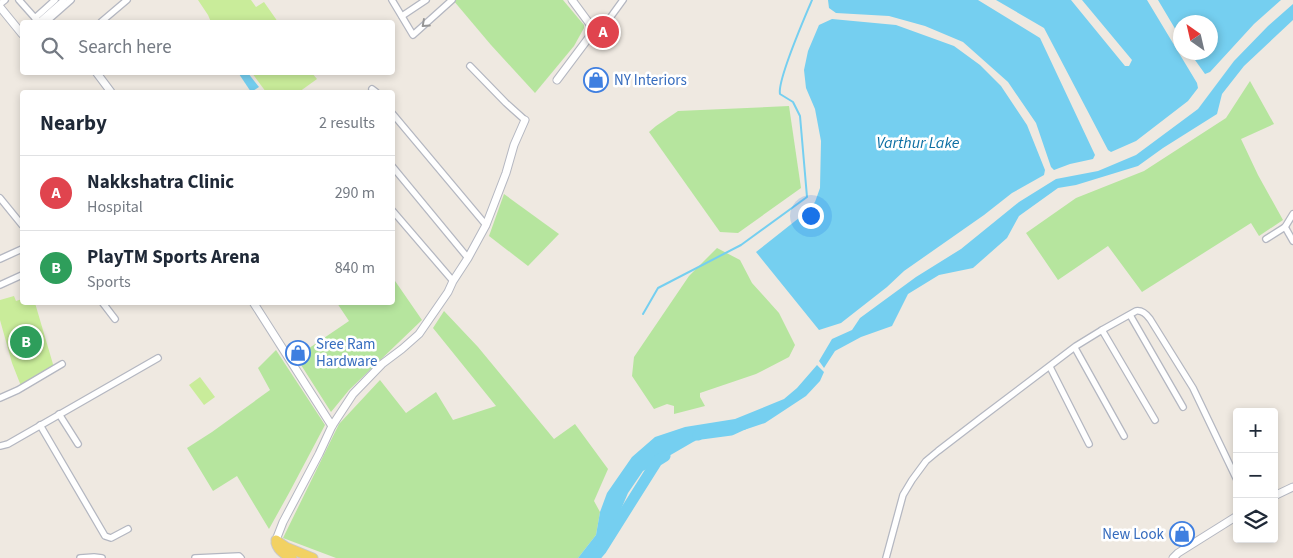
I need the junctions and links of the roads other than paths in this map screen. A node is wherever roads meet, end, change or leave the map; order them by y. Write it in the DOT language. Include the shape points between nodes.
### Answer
graph roads {
  1 [pos="5,0"];
  2 [pos="18,0"];
  3 [pos="55,0"];
  4 [pos="64,0"];
  5 [pos="72,0"];
  6 [pos="127,0"];
  7 [pos="392,0"];
  8 [pos="426,0"];
  9 [pos="452,0"];
  10 [pos="572,0"];
  11 [pos="623,0"];
  12 [pos="0,6"];
  13 [pos="402,16"];
  14 [pos="35,18"];
  15 [pos="41,20"];
  16 [pos="48,20"];
  17 [pos="103,20"];
  18 [pos="592,27"];
  19 [pos="20,31"];
  20 [pos="470,66"];
  21 [pos="98,75"];
  22 [pos="557,80"];
  23 [pos="110,90"];
  24 [pos="395,117"];
  25 [pos="525,120"];
  26 [pos="395,170"];
  27 [pos="0,198"];
  28 [pos="395,213"];
  29 [pos="1293,214"];
  30 [pos="20,223"];
  31 [pos="486,225"];
  32 [pos="1285,227"];
  33 [pos="1266,239"];
  34 [pos="1293,241"];
  35 [pos="20,250"];
  36 [pos="468,258"];
  37 [pos="0,259"];
  38 [pos="20,276"];
  39 [pos="453,281"];
  40 [pos="0,285"];
  41 [pos="104,305"];
  42 [pos="255,305"];
  43 [pos="1130,315"];
  44 [pos="115,319"];
  45 [pos="1102,330"];
  46 [pos="1075,348"];
  47 [pos="158,358"];
  48 [pos="62,364"];
  49 [pos="1050,367"];
  50 [pos="0,398"];
  51 [pos="1183,407"];
  52 [pos="59,414"];
  53 [pos="1155,420"];
  54 [pos="40,425"];
  55 [pos="332,426"];
  56 [pos="1124,436"];
  57 [pos="78,444"];
  58 [pos="1088,444"];
  59 [pos="0,446"];
  60 [pos="1233,472"];
  61 [pos="1293,487"];
  62 [pos="1278,494"];
  63 [pos="1233,519"];
  64 [pos="128,529"];
  65 [pos="276,540"];
  66 [pos="284,550"];
  67 [pos="80,558"];
  68 [pos="102,558"];
  69 [pos="195,558"];
  70 [pos="241,558"];
  71 [pos="292,558"];
  72 [pos="313,558"];
  73 [pos="886,558"];
  74 [pos="1173,558"];
  1 -- 12 [label="street"];
  2 -- 14 [label="street"];
  3 -- 14 [label="street"];
  4 -- 15 [label="street"];
  5 -- 16 [label="street"];
  6 -- 17 [label="street"];
  7 -- 13 [label="street"];
  8 -- 13 [label="street"];
  9 -- 13 [label="street, one-way" via="413,35"];
  10 -- 18 [label="street"];
  11 -- 18 [label="street" via="607,22"];
  12 -- 19 [label="street"];
  18 -- 22 [label="street" via="593,32"];
  20 -- 25 [label="street"];
  21 -- 23 [label="street"];
  24 -- 31 [label="street"];
  25 -- 31 [label="street"];
  26 -- 36 [label="street"];
  27 -- 30 [label="street"];
  28 -- 39 [label="street"];
  29 -- 32 [label="street"];
  31 -- 36 [label="street"];
  32 -- 33 [label="street"];
  32 -- 34 [label="street"];
  35 -- 37 [label="street"];
  36 -- 39 [label="street"];
  38 -- 40 [label="street"];
  39 -- 55 [label="street" via="420,334 382,364 353,394"];
  41 -- 44 [label="street"];
  42 -- 55 [label="street"];
  43 -- 45 [label="street"];
  43 -- 51 [label="street"];
  43 -- 60 [label="street" via="1139,311 1150,319 1193,388"];
  45 -- 46 [label="street"];
  45 -- 53 [label="street"];
  46 -- 49 [label="street"];
  46 -- 56 [label="street"];
  47 -- 52 [label="street"];
  48 -- 50 [label="street"];
  49 -- 58 [label="street"];
  49 -- 73 [label="street" via="926,461 903,495"];
  52 -- 54 [label="street"];
  52 -- 57 [label="street"];
  54 -- 59 [label="street"];
  54 -- 64 [label="street" via="104,536 110,538"];
  55 -- 65 [label="street"];
  61 -- 62 [label="street"];
  63 -- 74 [label="street"];
  65 -- 66 [label="main road"];
  66 -- 71 [label="main road"];
  66 -- 72 [label="main road"];
  67 -- 68 [label="street"];
  69 -- 70 [label="street"];
}
